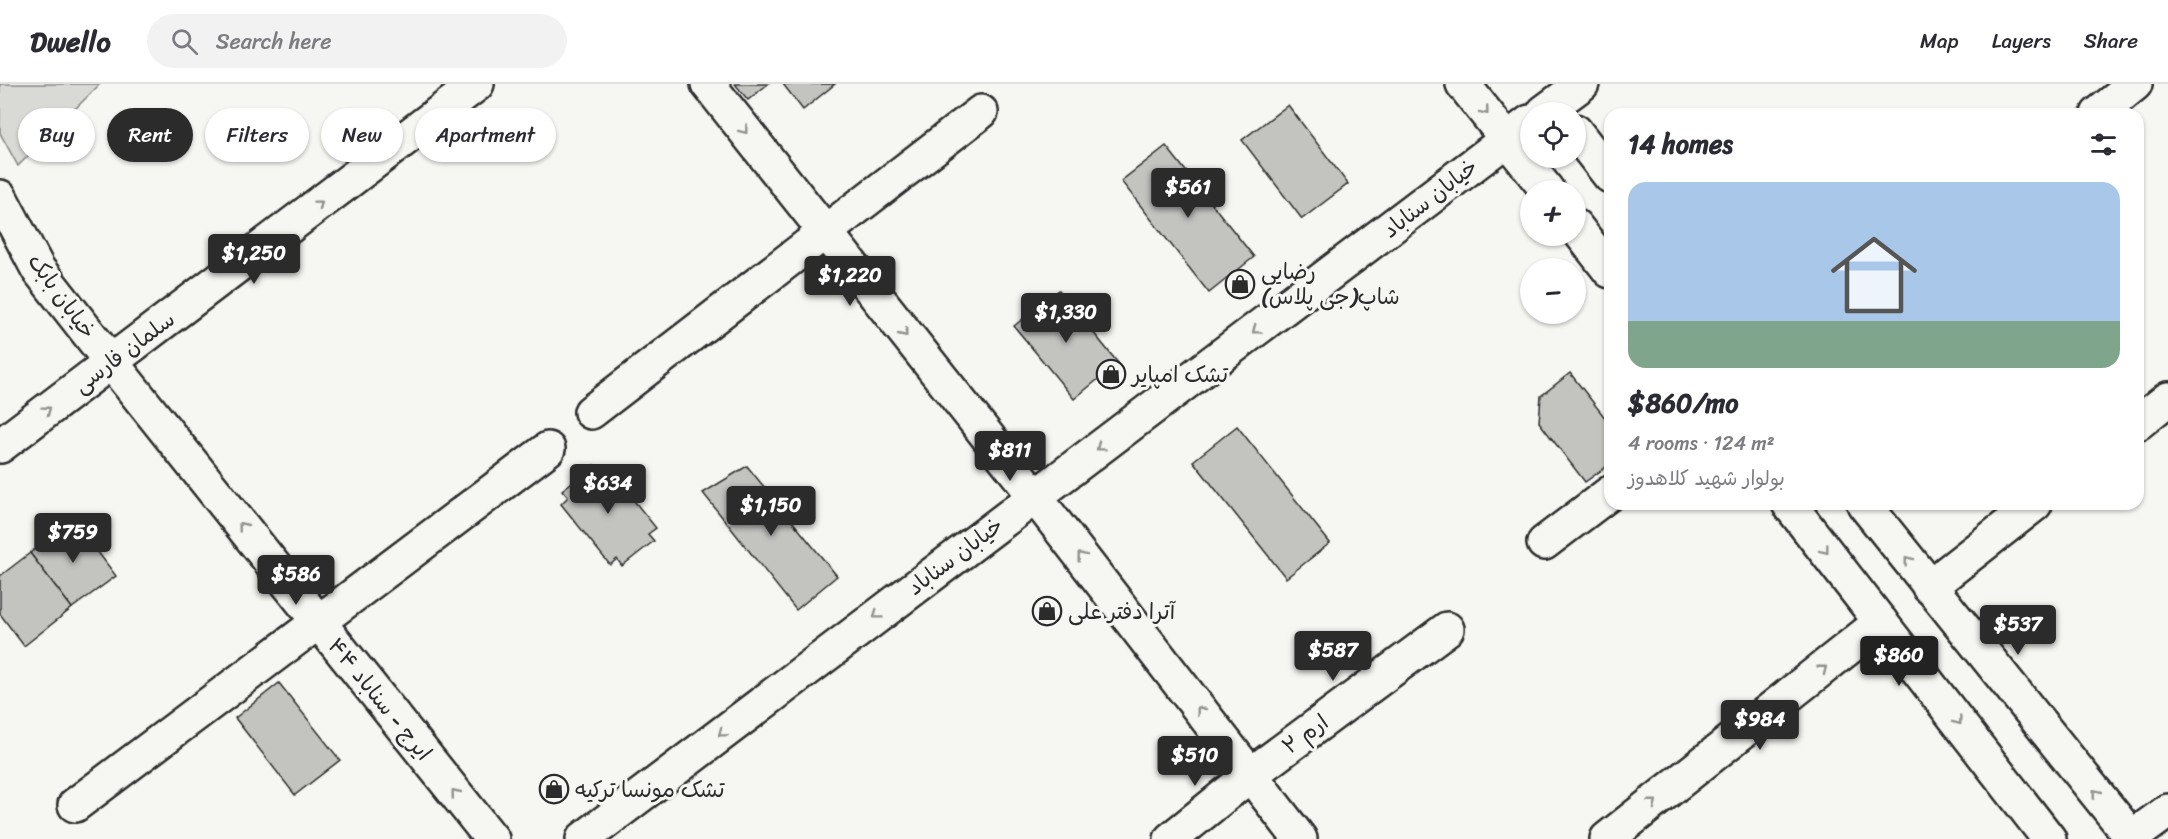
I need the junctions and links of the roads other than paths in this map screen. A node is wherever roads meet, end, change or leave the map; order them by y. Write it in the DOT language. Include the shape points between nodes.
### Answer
graph roads {
  1 [pos="477,84"];
  2 [pos="708,84"];
  3 [pos="1463,84"];
  4 [pos="1582,84"];
  5 [pos="2135,84"];
  6 [pos="1554,102"];
  7 [pos="1520,105"];
  8 [pos="2105,108"];
  9 [pos="981,112"];
  10 [pos="1520,126"];
  11 [pos="1586,145"];
  12 [pos="1604,168"];
  13 [pos="0,197"];
  14 [pos="825,235"];
  15 [pos="1586,240"];
  16 [pos="1604,264"];
  17 [pos="111,362"];
  18 [pos="2168,399"];
  19 [pos="591,412"];
  20 [pos="2144,418"];
  21 [pos="0,446"];
  22 [pos="548,449"];
  23 [pos="1035,496"];
  24 [pos="1604,498"];
  25 [pos="1794,510"];
  26 [pos="1869,510"];
  27 [pos="2027,510"];
  28 [pos="1544,543"];
  29 [pos="1929,587"];
  30 [pos="318,621"];
  31 [pos="1881,622"];
  32 [pos="1447,629"];
  33 [pos="1250,775"];
  34 [pos="75,805"];
  35 [pos="2168,811"];
  36 [pos="2132,838"];
  37 [pos="492,839"];
  38 [pos="583,839"];
  39 [pos="1172,839"];
  40 [pos="1300,839"];
  41 [pos="1607,839"];
  42 [pos="2049,839"];
  17 -- 1 [label="street, سلمان فارسی, one-way"];
  2 -- 14 [label="street, one-way"];
  3 -- 7 [label="street, one-way"];
  4 -- 6 [label="street, خیابان سناباد"];
  5 -- 8 [label="street"];
  9 -- 14 [label="street"];
  10 -- 23 [label="street, خیابان سناباد, one-way"];
  11 -- 12 [label="street"];
  13 -- 17 [label="street, خیابان بابک" via="38,269"];
  14 -- 19 [label="street"];
  14 -- 23 [label="street, one-way"];
  15 -- 16 [label="street"];
  21 -- 17 [label="street, سلمان فارسی, one-way"];
  30 -- 17 [label="street, ایرج - سناباد ۴۴, one-way"];
  18 -- 20 [label="street"];
  22 -- 30 [label="street"];
  33 -- 23 [label="street, one-way"];
  23 -- 38 [label="street, خیابان سناباد, one-way"];
  24 -- 28 [label="street"];
  25 -- 31 [label="street, one-way"];
  29 -- 26 [label="street, one-way"];
  27 -- 29 [label="street"];
  36 -- 29 [label="street, one-way"];
  30 -- 34 [label="street"];
  37 -- 30 [label="street, ایرج - سناباد ۴۴, one-way"];
  41 -- 31 [label="street, one-way"];
  31 -- 42 [label="street, one-way"];
  32 -- 33 [label="street, ارم ۲"];
  33 -- 39 [label="street, ارم ۲"];
  33 -- 40 [label="street"];
  35 -- 36 [label="street"];
}
